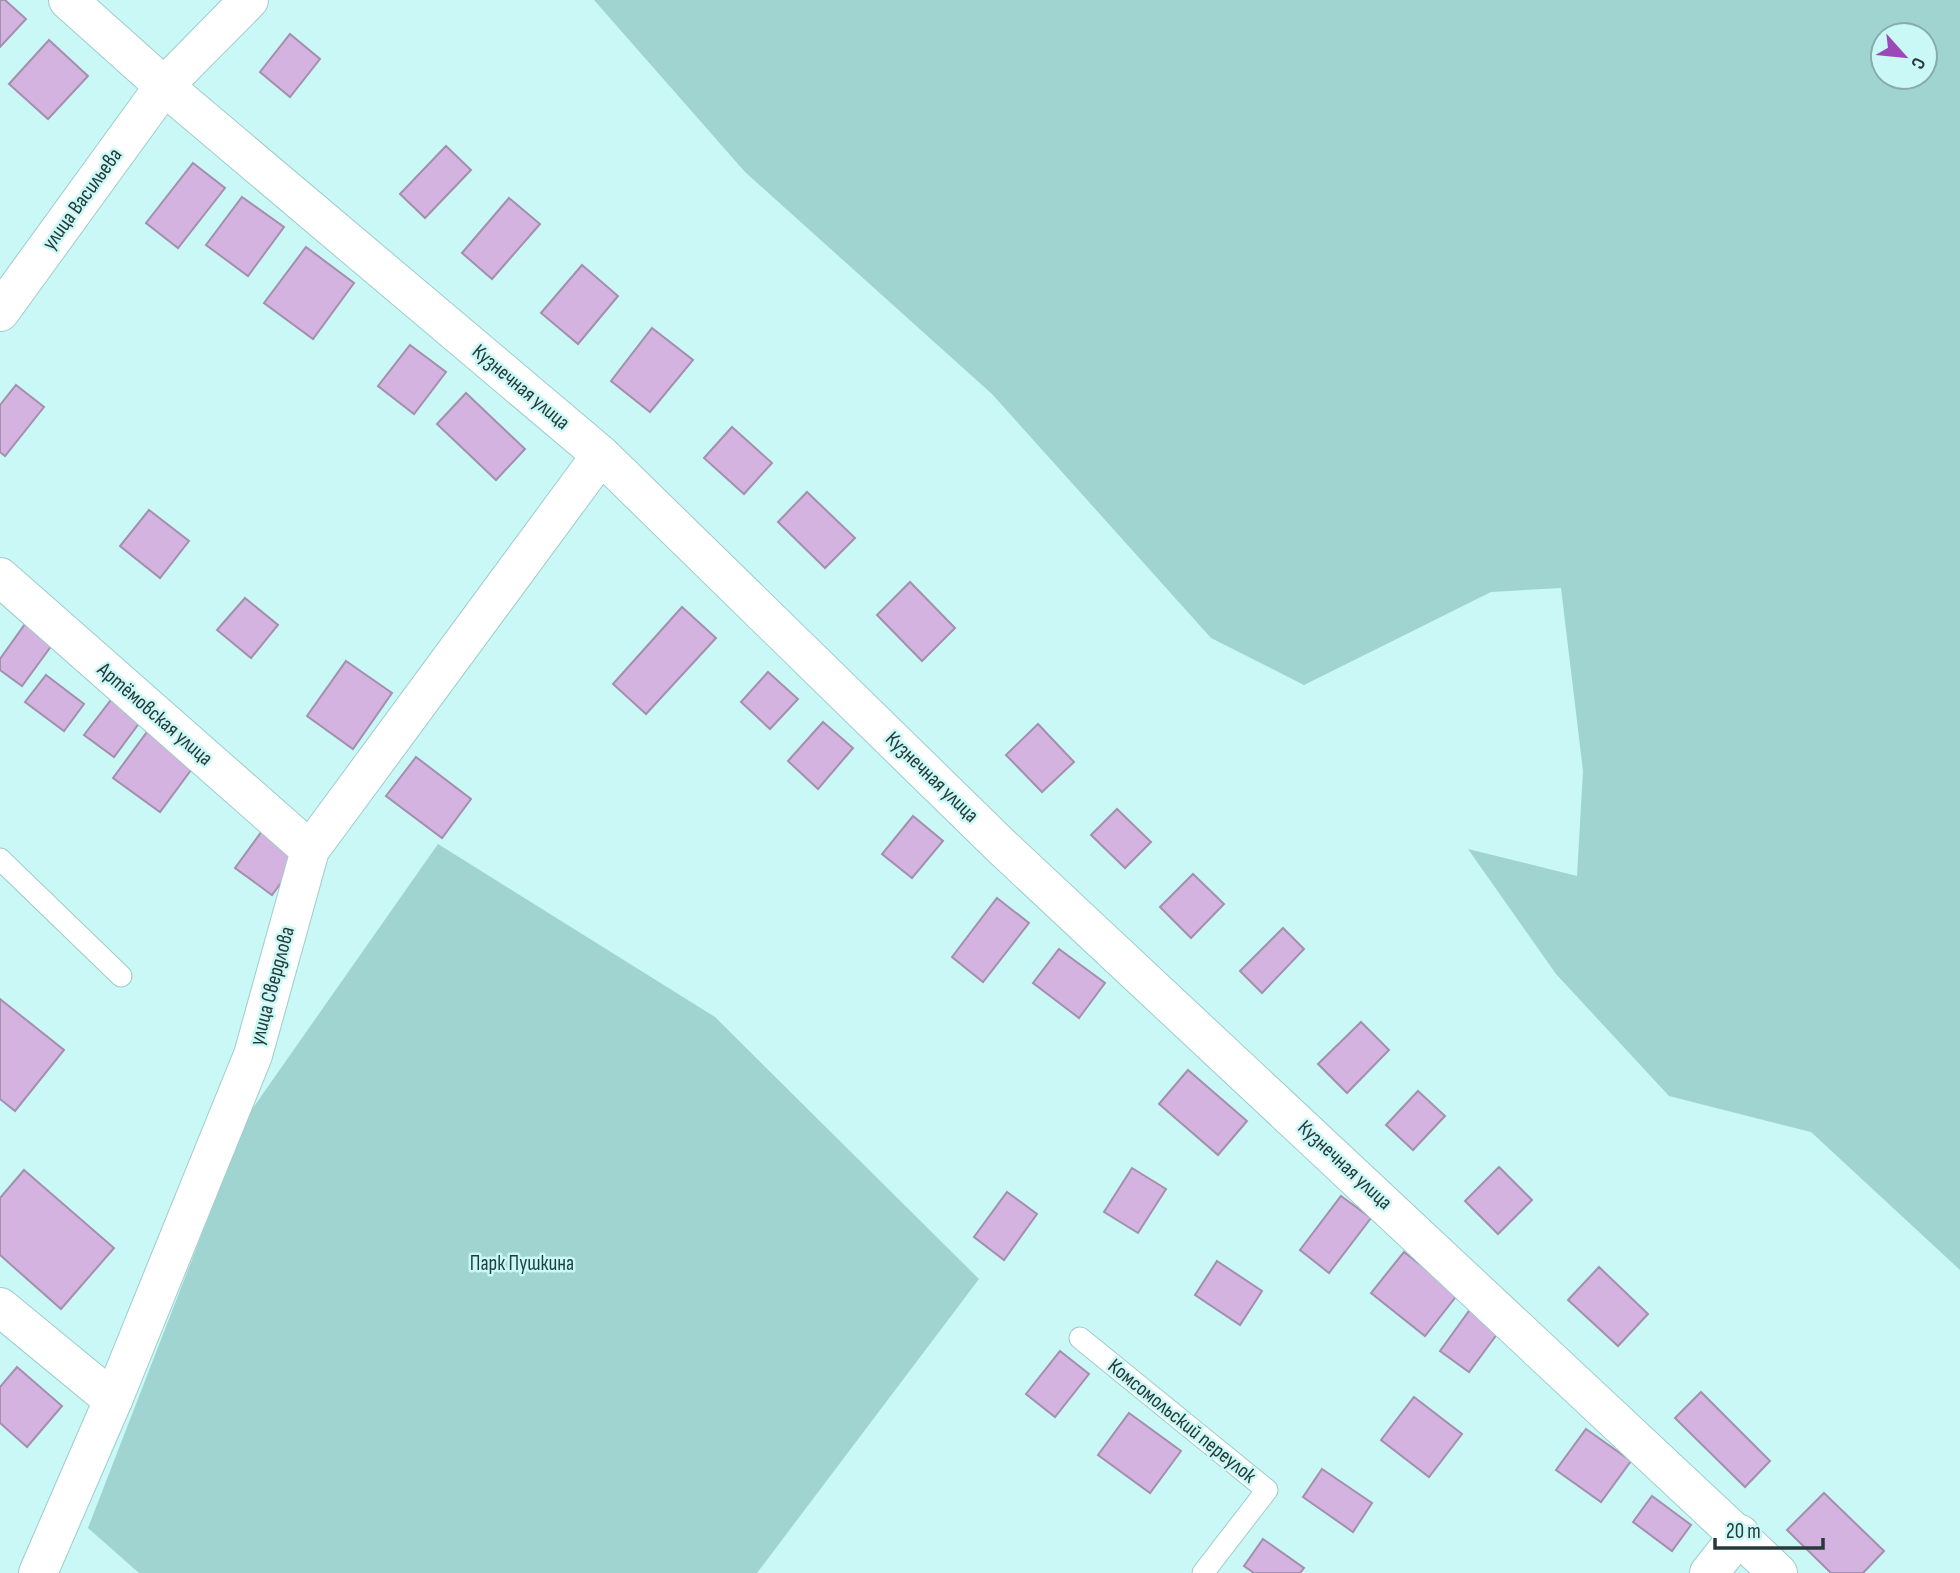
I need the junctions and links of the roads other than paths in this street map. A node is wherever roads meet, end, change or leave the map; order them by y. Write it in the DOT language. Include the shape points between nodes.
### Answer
graph roads {
  1 [pos="68,0"];
  2 [pos="249,0"];
  3 [pos="164,86"];
  4 [pos="0,312"];
  5 [pos="601,454"];
  6 [pos="0,577"];
  7 [pos="310,850"];
  8 [pos="0,859"];
  9 [pos="121,976"];
  10 [pos="0,1307"];
  11 [pos="1080,1338"];
  12 [pos="113,1401"];
  13 [pos="1740,1534"];
  14 [pos="40,1572"];
  15 [pos="1203,1573"];
  16 [pos="1709,1573"];
  17 [pos="1779,1573"];
  1 -- 3 [label="street, Кузнечная улица"];
  2 -- 3 [label="street, улица Васильева"];
  3 -- 4 [label="street, улица Васильева"];
  3 -- 5 [label="street, Кузнечная улица"];
  5 -- 7 [label="street, улица Свердлова"];
  5 -- 13 [label="street, Кузнечная улица" via="1003,847"];
  6 -- 7 [label="street, Артёмовская улица"];
  7 -- 12 [label="street, улица Свердлова" via="253,1055"];
  8 -- 9 [label="lane"];
  10 -- 12 [label="street"];
  11 -- 15 [label="lane, Комсомольский переулок" via="1267,1490"];
  12 -- 14 [label="street, улица Свердлова"];
  13 -- 16 [label="street"];
  13 -- 17 [label="street, Кузнечная улица"];
}
